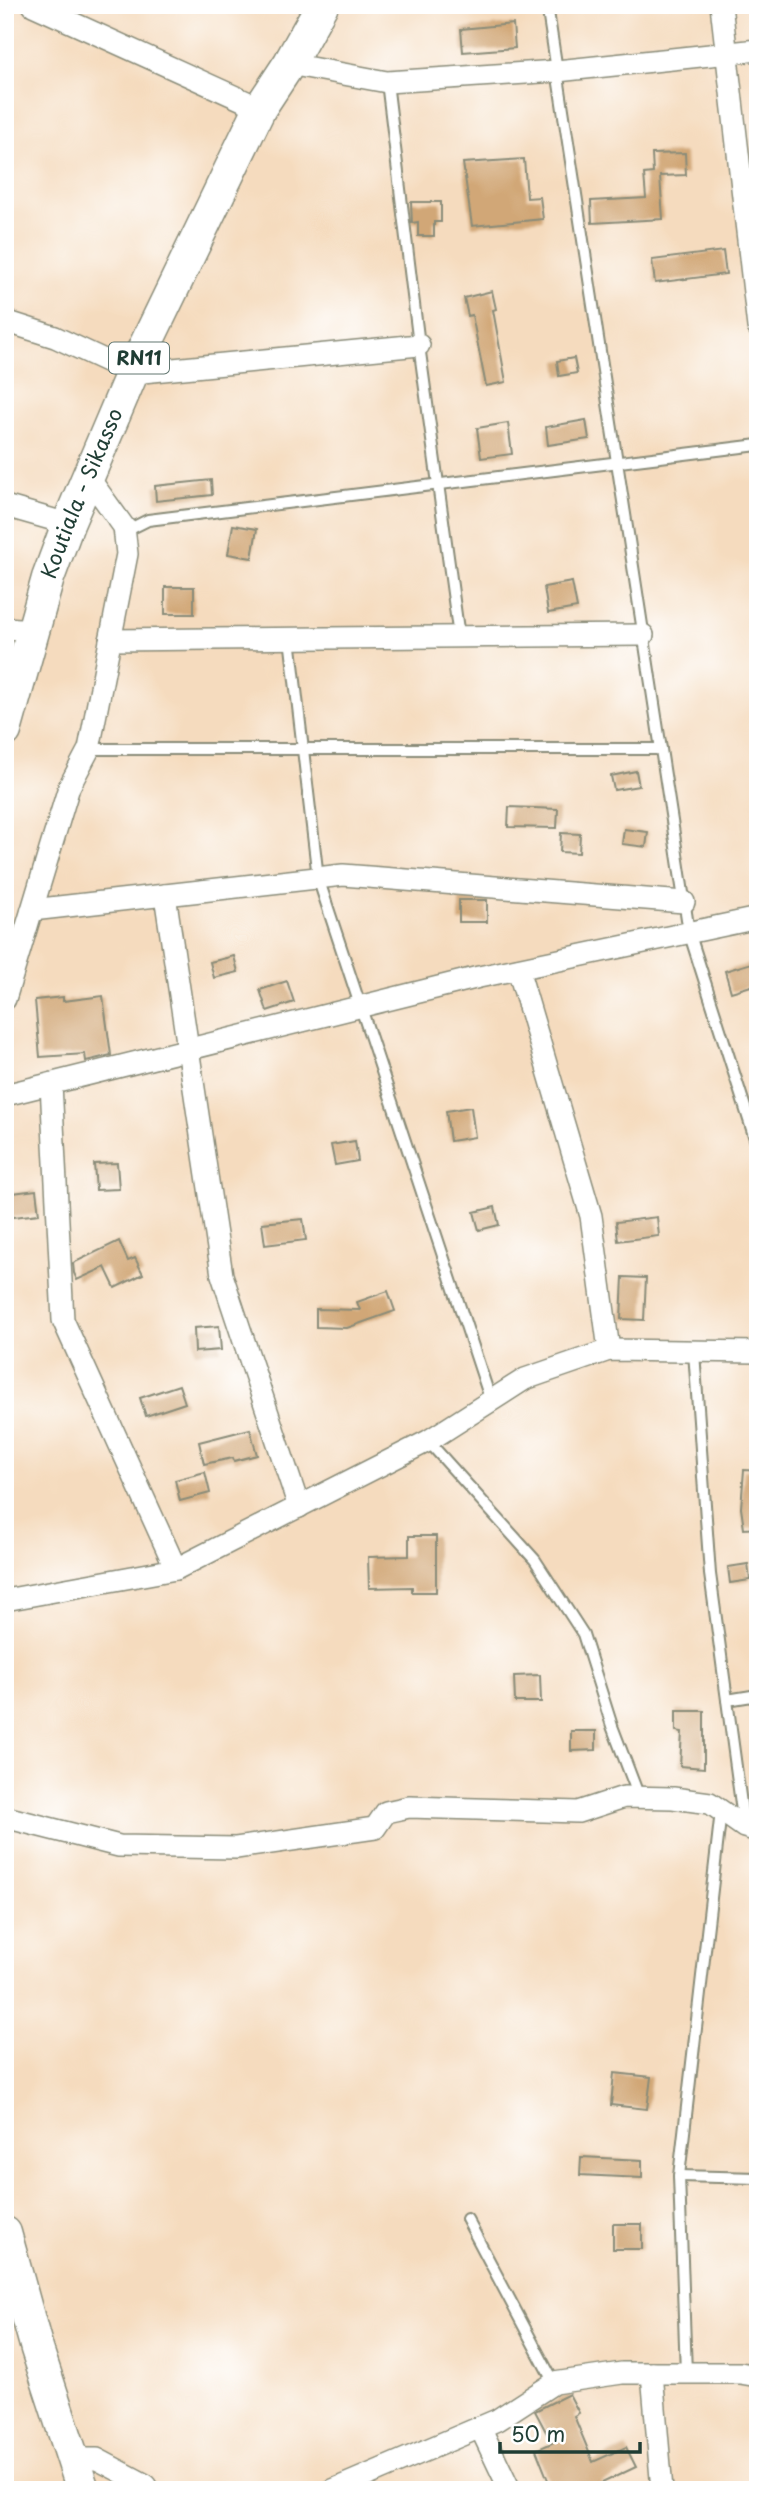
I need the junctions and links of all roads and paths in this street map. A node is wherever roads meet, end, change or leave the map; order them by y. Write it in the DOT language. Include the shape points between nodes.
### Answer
graph roads {
  1 [pos="33,5"];
  2 [pos="322,5"];
  3 [pos="547,5"];
  4 [pos="721,5"];
  5 [pos="758,50"];
  6 [pos="725,53"];
  7 [pos="289,64"];
  8 [pos="557,71"];
  9 [pos="387,82"];
  10 [pos="260,108"];
  11 [pos="5,321"];
  12 [pos="758,327"];
  13 [pos="419,345"];
  14 [pos="132,373"];
  15 [pos="758,445"];
  16 [pos="617,463"];
  17 [pos="88,477"];
  18 [pos="439,485"];
  19 [pos="5,506"];
  20 [pos="68,524"];
  21 [pos="124,532"];
  22 [pos="20,629"];
  23 [pos="643,635"];
  24 [pos="459,637"];
  25 [pos="290,639"];
  26 [pos="110,640"];
  27 [pos="5,732"];
  28 [pos="89,749"];
  29 [pos="303,749"];
  30 [pos="661,749"];
  31 [pos="318,878"];
  32 [pos="165,895"];
  33 [pos="684,902"];
  34 [pos="32,910"];
  35 [pos="758,918"];
  36 [pos="689,932"];
  37 [pos="518,969"];
  38 [pos="5,999"];
  39 [pos="362,1006"];
  40 [pos="188,1050"];
  41 [pos="51,1084"];
  42 [pos="5,1095"];
  43 [pos="758,1147"];
  44 [pos="609,1350"];
  45 [pos="694,1352"];
  46 [pos="758,1352"];
  47 [pos="491,1401"];
  48 [pos="428,1441"];
  49 [pos="299,1507"];
  50 [pos="176,1569"];
  51 [pos="5,1600"];
  52 [pos="758,1695"];
  53 [pos="727,1700"];
  54 [pos="639,1797"];
  55 [pos="721,1811"];
  56 [pos="5,1817"];
  57 [pos="751,1829"];
  58 [pos="680,2176"];
  59 [pos="758,2178"];
  60 [pos="467,2219"];
  61 [pos="5,2233"];
  62 [pos="652,2373"];
  63 [pos="686,2373"];
  64 [pos="758,2376"];
  65 [pos="554,2383"];
  66 [pos="480,2427"];
  67 [pos="73,2459"];
  68 [pos="83,2490"];
  69 [pos="149,2490"];
  70 [pos="333,2490"];
  71 [pos="510,2490"];
  72 [pos="662,2490"];
  1 -- 10 [label="street"];
  2 -- 7 [label="main road, Koutiala - Sikasso / RN11"];
  3 -- 8 [label="lane"];
  4 -- 6 [label="street"];
  5 -- 6 [label="street"];
  6 -- 8 [label="street"];
  6 -- 12 [label="street"];
  7 -- 9 [label="street"];
  7 -- 10 [label="main road, Koutiala - Sikasso / RN11"];
  8 -- 9 [label="street"];
  8 -- 16 [label="lane"];
  9 -- 13 [label="lane"];
  10 -- 14 [label="main road, Koutiala - Sikasso / RN11"];
  11 -- 14 [label="street" via="55,337"];
  13 -- 14 [label="street"];
  13 -- 18 [label="lane"];
  14 -- 17 [label="main road, Koutiala - Sikasso / RN11"];
  15 -- 16 [label="lane"];
  16 -- 18 [label="lane"];
  16 -- 23 [label="lane"];
  17 -- 20 [label="main road, Koutiala - Sikasso / RN11"];
  17 -- 21 [label="street"];
  18 -- 21 [label="lane" via="148,520"];
  18 -- 24 [label="lane"];
  19 -- 20 [label="street"];
  20 -- 22 [label="main road, Koutiala - Sikasso / RN11" via="48,578"];
  21 -- 26 [label="street" via="127,554"];
  22 -- 27 [label="main road, Koutiala - Sikasso / RN11"];
  23 -- 24 [label="street"];
  23 -- 30 [label="lane"];
  24 -- 25 [label="street"];
  25 -- 26 [label="street"];
  25 -- 29 [label="lane"];
  26 -- 28 [label="street"];
  28 -- 29 [label="lane"];
  28 -- 34 [label="street" via="69,787"];
  29 -- 30 [label="lane"];
  29 -- 31 [label="lane"];
  30 -- 33 [label="lane"];
  31 -- 32 [label="street"];
  31 -- 33 [label="street" via="342,875"];
  31 -- 39 [label="lane"];
  32 -- 34 [label="street"];
  32 -- 40 [label="street"];
  33 -- 36 [label="lane"];
  34 -- 38 [label="street"];
  35 -- 36 [label="street"];
  36 -- 37 [label="street"];
  36 -- 43 [label="lane"];
  37 -- 39 [label="street"];
  37 -- 44 [label="street" via="591,1216"];
  39 -- 40 [label="street"];
  39 -- 47 [label="lane"];
  40 -- 41 [label="street"];
  40 -- 49 [label="street" via="222,1275"];
  41 -- 42 [label="street"];
  41 -- 50 [label="street" via="63,1320"];
  44 -- 45 [label="street"];
  44 -- 47 [label="street" via="525,1379"];
  45 -- 46 [label="street"];
  45 -- 53 [label="lane" via="710,1574"];
  47 -- 48 [label="street"];
  48 -- 49 [label="street"];
  48 -- 54 [label="lane" via="535,1560 583,1634"];
  49 -- 50 [label="street"];
  50 -- 51 [label="street"];
  52 -- 53 [label="lane"];
  53 -- 57 [label="lane"];
  54 -- 55 [label="street" via="710,1803"];
  54 -- 56 [label="street" via="624,1797 578,1812 408,1807 386,1812 375,1828 236,1848 119,1846"];
  55 -- 57 [label="street"];
  55 -- 58 [label="lane"];
  58 -- 59 [label="lane"];
  58 -- 63 [label="lane"];
  60 -- 65 [label="lane"];
  61 -- 67 [label="main road"];
  62 -- 63 [label="street"];
  62 -- 65 [label="street"];
  62 -- 72 [label="street"];
  63 -- 64 [label="street"];
  65 -- 66 [label="street"];
  66 -- 70 [label="street"];
  66 -- 71 [label="street"];
  67 -- 68 [label="main road"];
  67 -- 69 [label="street" via="97,2459"];
}
